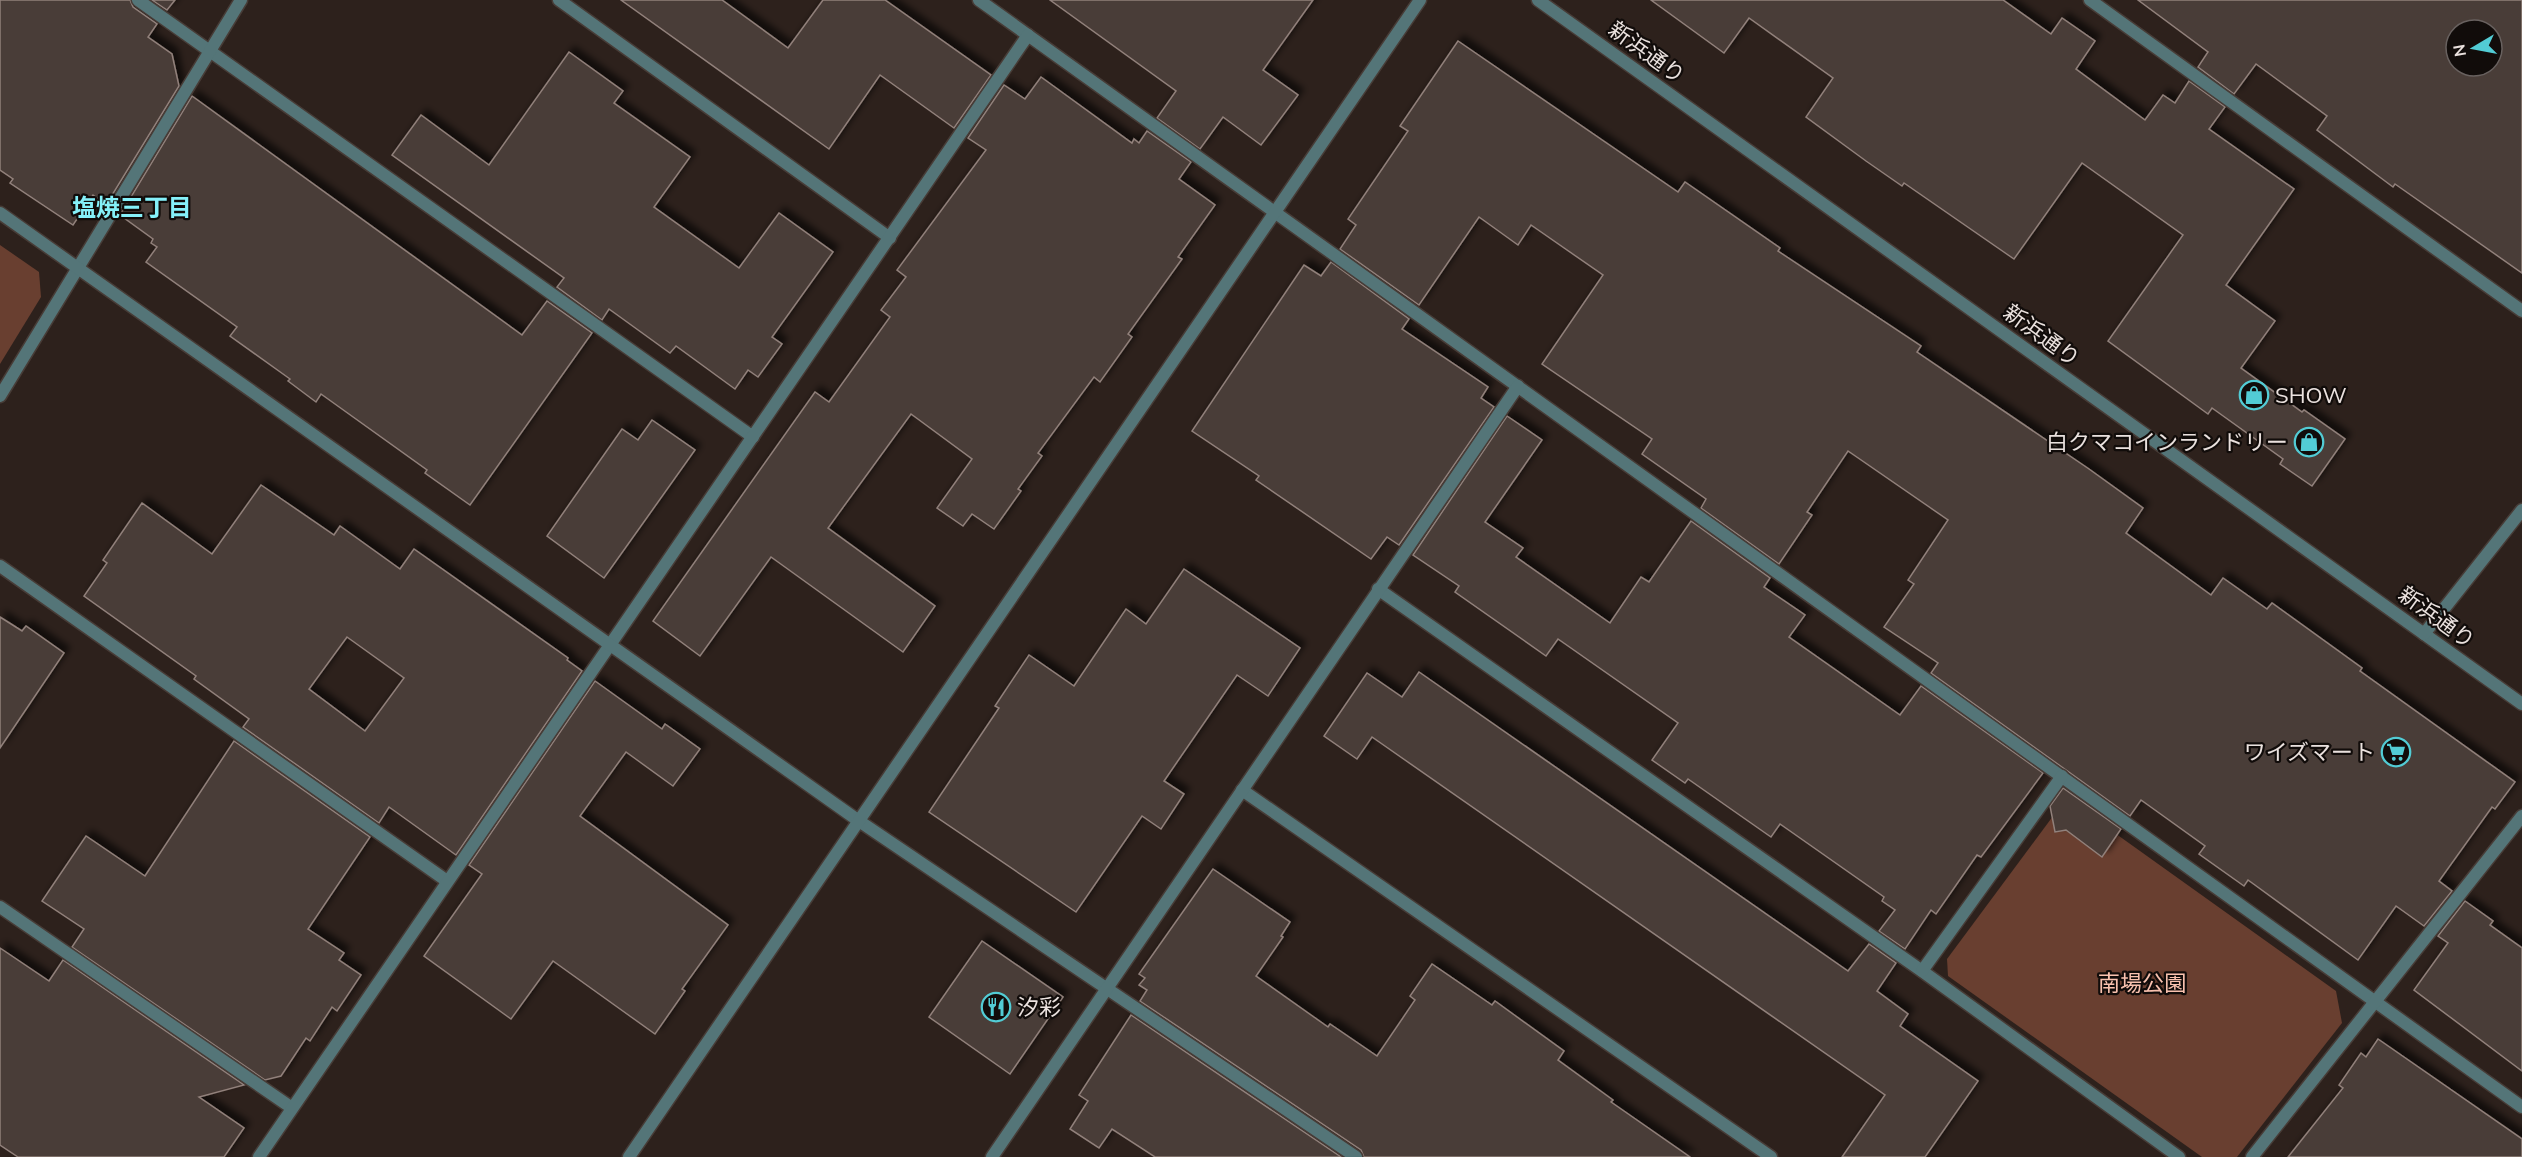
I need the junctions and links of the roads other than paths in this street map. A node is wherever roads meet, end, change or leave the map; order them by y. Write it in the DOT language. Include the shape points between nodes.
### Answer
graph roads {
  1 [pos="138,0"];
  2 [pos="241,0"];
  3 [pos="559,0"];
  4 [pos="979,0"];
  5 [pos="1420,0"];
  6 [pos="1538,0"];
  7 [pos="2090,0"];
  8 [pos="1028,35"];
  9 [pos="210,51"];
  10 [pos="1277,212"];
  11 [pos="0,213"];
  12 [pos="891,238"];
  13 [pos="78,268"];
  14 [pos="2522,311"];
  15 [pos="1518,386"];
  16 [pos="0,396"];
  17 [pos="753,437"];
  18 [pos="2522,510"];
  19 [pos="0,566"];
  20 [pos="1378,589"];
  21 [pos="2424,634"];
  22 [pos="610,646"];
  23 [pos="2522,704"];
  24 [pos="2062,776"];
  25 [pos="1242,790"];
  26 [pos="2522,816"];
  27 [pos="859,821"];
  28 [pos="447,881"];
  29 [pos="0,907"];
  30 [pos="1922,971"];
  31 [pos="1107,988"];
  32 [pos="2376,1001"];
  33 [pos="2522,1107"];
  34 [pos="292,1108"];
  35 [pos="259,1157"];
  36 [pos="629,1157"];
  37 [pos="992,1157"];
  38 [pos="1356,1157"];
  39 [pos="1771,1157"];
  40 [pos="2179,1157"];
  41 [pos="2252,1157"];
  1 -- 9 [label="street"];
  2 -- 9 [label="street"];
  3 -- 12 [label="street"];
  4 -- 8 [label="street"];
  5 -- 10 [label="street"];
  6 -- 21 [label="street, 新浜通り"];
  7 -- 14 [label="street"];
  8 -- 10 [label="street"];
  8 -- 12 [label="street"];
  9 -- 13 [label="street"];
  9 -- 17 [label="street"];
  10 -- 15 [label="street"];
  10 -- 27 [label="street"];
  11 -- 13 [label="street"];
  12 -- 17 [label="street"];
  13 -- 16 [label="street"];
  13 -- 22 [label="street"];
  15 -- 20 [label="street"];
  15 -- 24 [label="street"];
  17 -- 22 [label="street"];
  18 -- 21 [label="street"];
  19 -- 28 [label="street"];
  20 -- 25 [label="street"];
  20 -- 30 [label="street"];
  21 -- 23 [label="street, 新浜通り"];
  22 -- 27 [label="street"];
  22 -- 28 [label="street"];
  24 -- 30 [label="street"];
  24 -- 32 [label="street"];
  25 -- 31 [label="street"];
  25 -- 39 [label="street"];
  26 -- 32 [label="street"];
  27 -- 31 [label="street"];
  27 -- 36 [label="street"];
  28 -- 34 [label="street"];
  29 -- 34 [label="street"];
  30 -- 40 [label="street"];
  31 -- 37 [label="street"];
  31 -- 38 [label="street"];
  32 -- 33 [label="street"];
  32 -- 41 [label="street"];
  34 -- 35 [label="street"];
}
